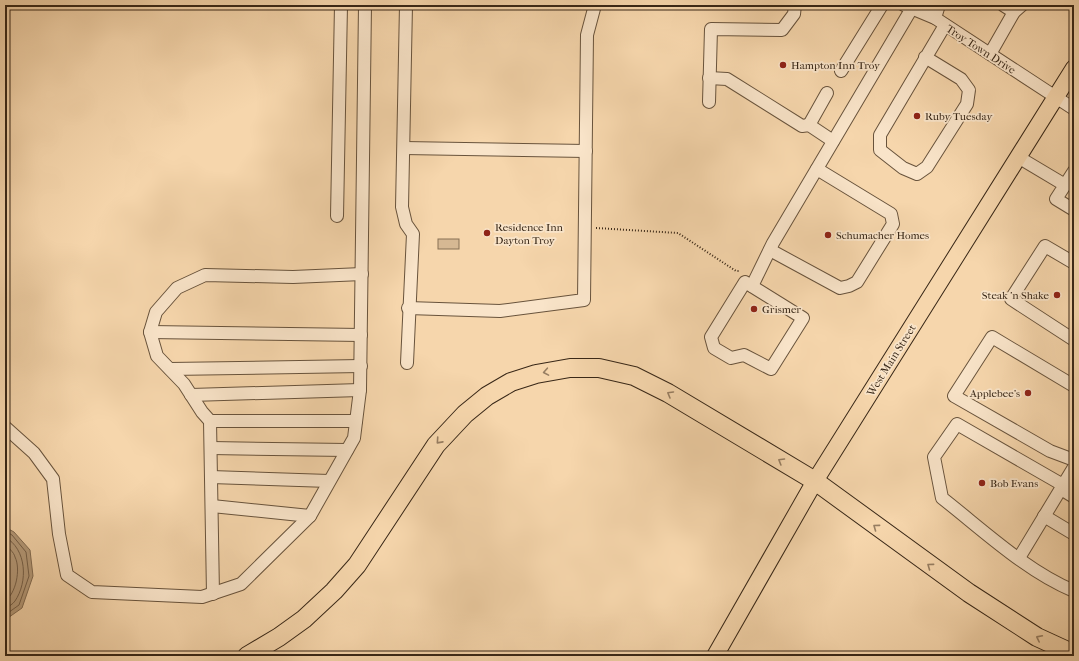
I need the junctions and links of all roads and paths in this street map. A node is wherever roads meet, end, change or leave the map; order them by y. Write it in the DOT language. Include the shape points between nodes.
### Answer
graph roads {
  1 [pos="341,5"];
  2 [pos="365,5"];
  3 [pos="406,5"];
  4 [pos="595,5"];
  5 [pos="795,5"];
  6 [pos="882,5"];
  7 [pos="940,5"];
  8 [pos="1003,5"];
  9 [pos="908,7"];
  10 [pos="1018,9"];
  11 [pos="940,21"];
  12 [pos="990,54"];
  13 [pos="925,57"];
  14 [pos="1074,68"];
  15 [pos="841,71"];
  16 [pos="709,78"];
  17 [pos="827,93"];
  18 [pos="1056,98"];
  19 [pos="709,102"];
  20 [pos="1074,110"];
  21 [pos="809,125"];
  22 [pos="833,141"];
  23 [pos="404,148"];
  24 [pos="586,151"];
  25 [pos="1018,157"];
  26 [pos="817,169"];
  27 [pos="1074,172"];
  28 [pos="1065,185"];
  29 [pos="1074,210"];
  30 [pos="337,216"];
  31 [pos="585,227"];
  32 [pos="770,250"];
  33 [pos="1074,263"];
  34 [pos="743,271"];
  35 [pos="362,274"];
  36 [pos="752,286"];
  37 [pos="408,308"];
  38 [pos="150,332"];
  39 [pos="361,335"];
  40 [pos="1074,340"];
  41 [pos="406,363"];
  42 [pos="361,366"];
  43 [pos="170,369"];
  44 [pos="1074,386"];
  45 [pos="360,390"];
  46 [pos="191,395"];
  47 [pos="210,421"];
  48 [pos="356,421"];
  49 [pos="5,427"];
  50 [pos="211,448"];
  51 [pos="347,450"];
  52 [pos="1074,460"];
  53 [pos="1074,467"];
  54 [pos="212,477"];
  55 [pos="330,481"];
  56 [pos="815,481"];
  57 [pos="1062,487"];
  58 [pos="1074,497"];
  59 [pos="212,506"];
  60 [pos="310,516"];
  61 [pos="1044,516"];
  62 [pos="1074,534"];
  63 [pos="1019,558"];
  64 [pos="1074,590"];
  65 [pos="213,594"];
  66 [pos="717,653"];
  67 [pos="1074,654"];
  68 [pos="247,656"];
  1 -- 30 [label="street"];
  2 -- 35 [label="street"];
  3 -- 23 [label="street"];
  4 -- 24 [label="street" via="587,35"];
  5 -- 16 [label="street" via="794,14 782,30 711,29"];
  6 -- 15 [label="street"];
  7 -- 11 [label="street"];
  8 -- 10 [label="street"];
  9 -- 11 [label="street, Troy Town Drive"];
  9 -- 22 [label="street"];
  10 -- 12 [label="street"];
  11 -- 12 [label="street, Troy Town Drive"];
  11 -- 13 [label="street"];
  12 -- 18 [label="street, Troy Town Drive"];
  13 -- 13 [label="street" via="880,135 880,150 903,168 917,174 927,167 967,104 969,90 961,79"];
  14 -- 18 [label="main road, West Main Street"];
  16 -- 19 [label="street"];
  16 -- 21 [label="street" via="727,79 802,126"];
  17 -- 21 [label="street"];
  18 -- 20 [label="street, Troy Town Drive"];
  18 -- 25 [label="main road, West Main Street"];
  21 -- 22 [label="street"];
  22 -- 26 [label="street"];
  23 -- 24 [label="street"];
  23 -- 37 [label="street" via="402,207 406,224 413,234"];
  24 -- 31 [label="street"];
  25 -- 28 [label="street"];
  25 -- 56 [label="main road, West Main Street"];
  26 -- 32 [label="street"];
  26 -- 32 [label="street" via="891,214 893,224 857,282 840,288"];
  27 -- 28 [label="street"];
  28 -- 29 [label="street" via="1056,200"];
  31 -- 34 [label="path" via="678,233 736,271"];
  31 -- 37 [label="street" via="584,300 500,311"];
  32 -- 36 [label="street"];
  33 -- 40 [label="street" via="1045,246 1010,299"];
  35 -- 38 [label="street" via="293,277 204,275 177,288 156,312"];
  35 -- 39 [label="street"];
  36 -- 36 [label="street" via="745,282 710,337 714,348 731,358 744,355 771,369 803,318"];
  37 -- 41 [label="street"];
  38 -- 39 [label="street"];
  38 -- 43 [label="street" via="157,356"];
  39 -- 42 [label="street"];
  42 -- 43 [label="street"];
  42 -- 45 [label="street"];
  43 -- 46 [label="street"];
  44 -- 52 [label="street" via="992,337 954,396 1050,452"];
  45 -- 46 [label="street"];
  45 -- 48 [label="street"];
  46 -- 47 [label="street"];
  47 -- 48 [label="street"];
  47 -- 50 [label="street"];
  48 -- 51 [label="street" via="354,438"];
  49 -- 65 [label="street" via="34,453 53,478 59,534 67,575 92,592 202,597"];
  50 -- 51 [label="street"];
  50 -- 54 [label="street"];
  51 -- 55 [label="street"];
  53 -- 57 [label="street"];
  54 -- 55 [label="street"];
  54 -- 59 [label="street"];
  55 -- 60 [label="street"];
  56 -- 66 [label="main road, West Main Street"];
  67 -- 56 [label="highway, one-way" via="1037,637 969,594"];
  56 -- 68 [label="highway, one-way" via="668,393 634,376 598,368 570,368 536,374 511,382 487,396 465,414 436,445 357,565 339,586 304,619"];
  57 -- 58 [label="street"];
  57 -- 61 [label="street"];
  57 -- 63 [label="street" via="957,424 934,457 942,498"];
  59 -- 60 [label="street"];
  59 -- 65 [label="street"];
  60 -- 65 [label="street" via="241,584"];
  61 -- 62 [label="street"];
  61 -- 63 [label="street"];
  63 -- 64 [label="street" via="1056,583"];
}
